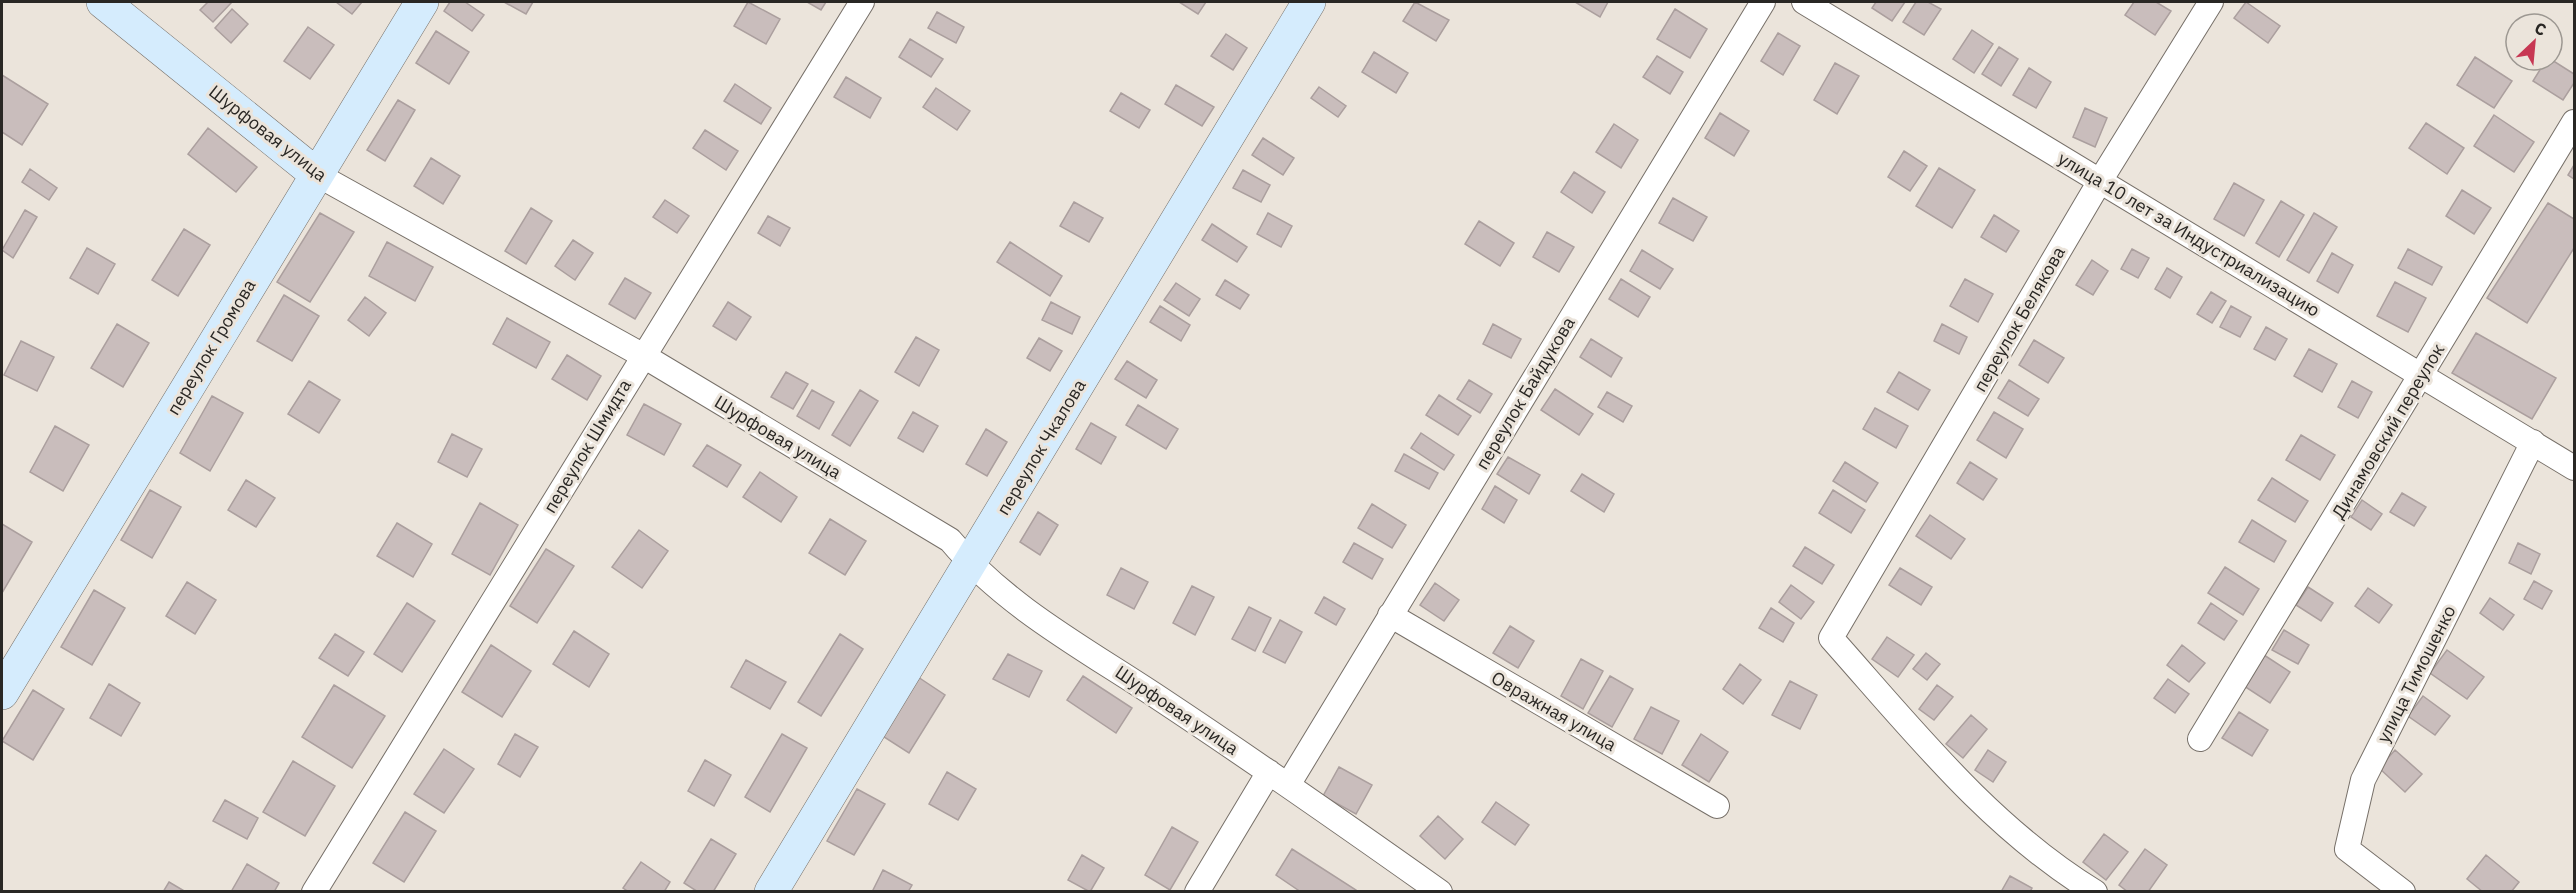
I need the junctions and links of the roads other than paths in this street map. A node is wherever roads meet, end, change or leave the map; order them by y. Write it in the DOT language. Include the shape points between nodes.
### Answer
graph roads {
  1 [pos="104,2"];
  2 [pos="422,2"];
  3 [pos="862,2"];
  4 [pos="1310,2"];
  5 [pos="1763,2"];
  6 [pos="1804,2"];
  7 [pos="2211,2"];
  8 [pos="2574,122"];
  9 [pos="316,174"];
  10 [pos="2100,181"];
  11 [pos="642,355"];
  12 [pos="2422,375"];
  13 [pos="2533,442"];
  14 [pos="2574,468"];
  15 [pos="970,564"];
  16 [pos="1390,615"];
  17 [pos="2,693"];
  18 [pos="2200,739"];
  19 [pos="1278,778"];
  20 [pos="1717,806"];
  21 [pos="314,891"];
  22 [pos="771,891"];
  23 [pos="1197,891"];
  24 [pos="1440,891"];
  25 [pos="2095,891"];
  26 [pos="2403,891"];
  1 -- 9 [label="street, Шурфовая улица"];
  2 -- 9 [label="street, переулок Громова"];
  3 -- 11 [label="street, переулок Шмидта"];
  4 -- 15 [label="street, переулок Чкалова"];
  5 -- 16 [label="street, переулок Байдукова"];
  6 -- 10 [label="street, улица 10 лет за Индустриализацию"];
  7 -- 10 [label="street, переулок Белякова"];
  8 -- 12 [label="street, Динамовский переулок"];
  9 -- 11 [label="street, Шурфовая улица"];
  9 -- 17 [label="street, переулок Громова"];
  10 -- 12 [label="street, улица 10 лет за Индустриализацию"];
  10 -- 25 [label="street, переулок Белякова" via="1832,638 1958,780 2062,872"];
  11 -- 15 [label="street, Шурфовая улица" via="950,540"];
  11 -- 21 [label="street, переулок Шмидта"];
  12 -- 13 [label="street, улица 10 лет за Индустриализацию"];
  12 -- 18 [label="street, Динамовский переулок"];
  13 -- 14 [label="street, улица 10 лет за Индустриализацию"];
  13 -- 26 [label="street, улица Тимошенко" via="2363,780 2347,849"];
  15 -- 19 [label="street, Шурфовая улица" via="1017,603"];
  15 -- 22 [label="street, переулок Чкалова"];
  16 -- 19 [label="street, переулок Байдукова"];
  16 -- 20 [label="street, Овражная улица"];
  19 -- 23 [label="street, переулок Байдукова"];
  19 -- 24 [label="street, Шурфовая улица"];
}
